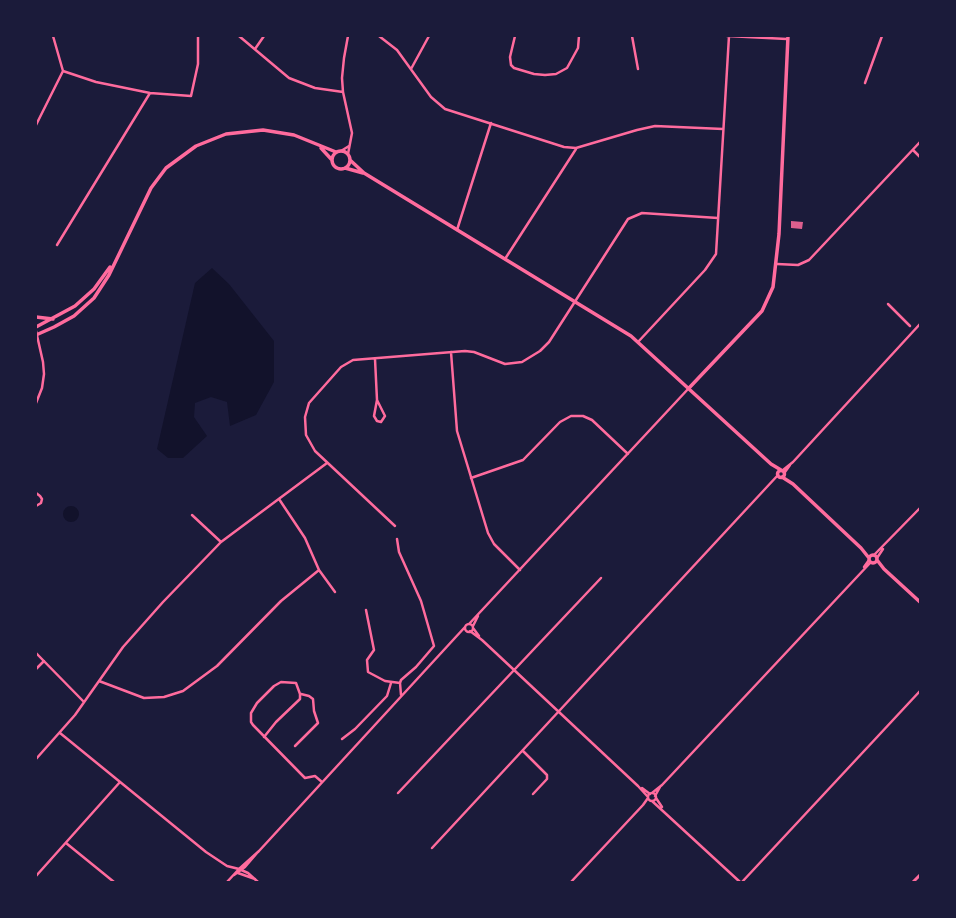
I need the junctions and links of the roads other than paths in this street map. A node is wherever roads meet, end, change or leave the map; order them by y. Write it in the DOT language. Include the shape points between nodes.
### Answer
graph roads {
  1 [pos="53,36"];
  2 [pos="198,36"];
  3 [pos="239,36"];
  4 [pos="264,36"];
  5 [pos="348,36"];
  6 [pos="379,36"];
  7 [pos="429,36"];
  8 [pos="515,36"];
  9 [pos="579,36"];
  10 [pos="632,36"];
  11 [pos="728,36"];
  12 [pos="882,36"];
  13 [pos="787,38"];
  14 [pos="255,49"];
  15 [pos="411,69"];
  16 [pos="638,69"];
  17 [pos="63,71"];
  18 [pos="865,82"];
  19 [pos="343,92"];
  20 [pos="150,93"];
  21 [pos="491,124"];
  22 [pos="36,125"];
  23 [pos="723,129"];
  24 [pos="920,142"];
  25 [pos="349,145"];
  26 [pos="321,148"];
  27 [pos="576,148"];
  28 [pos="913,150"];
  29 [pos="341,151"];
  30 [pos="336,152"];
  31 [pos="348,154"];
  32 [pos="920,157"];
  33 [pos="332,160"];
  34 [pos="350,160"];
  35 [pos="344,168"];
  36 [pos="364,173"];
  37 [pos="718,218"];
  38 [pos="457,231"];
  39 [pos="57,245"];
  40 [pos="505,259"];
  41 [pos="113,263"];
  42 [pos="777,264"];
  43 [pos="574,301"];
  44 [pos="888,304"];
  45 [pos="36,317"];
  46 [pos="54,319"];
  47 [pos="920,324"];
  48 [pos="910,326"];
  49 [pos="36,327"];
  50 [pos="36,335"];
  51 [pos="638,342"];
  52 [pos="450,352"];
  53 [pos="375,359"];
  54 [pos="689,388"];
  55 [pos="377,400"];
  56 [pos="36,403"];
  57 [pos="628,454"];
  58 [pos="327,463"];
  59 [pos="771,464"];
  60 [pos="783,472"];
  61 [pos="780,476"];
  62 [pos="471,478"];
  63 [pos="793,484"];
  64 [pos="36,493"];
  65 [pos="279,499"];
  66 [pos="36,506"];
  67 [pos="920,508"];
  68 [pos="192,515"];
  69 [pos="395,526"];
  70 [pos="397,539"];
  71 [pos="221,542"];
  72 [pos="861,548"];
  73 [pos="875,557"];
  74 [pos="870,561"];
  75 [pos="884,569"];
  76 [pos="320,570"];
  77 [pos="520,570"];
  78 [pos="601,578"];
  79 [pos="335,592"];
  80 [pos="920,602"];
  81 [pos="366,610"];
  82 [pos="478,615"];
  83 [pos="469,624"];
  84 [pos="465,627"];
  85 [pos="473,628"];
  86 [pos="469,631"];
  87 [pos="458,637"];
  88 [pos="482,640"];
  89 [pos="36,653"];
  90 [pos="44,661"];
  91 [pos="36,668"];
  92 [pos="514,670"];
  93 [pos="99,681"];
  94 [pos="391,683"];
  95 [pos="400,683"];
  96 [pos="920,691"];
  97 [pos="300,694"];
  98 [pos="401,696"];
  99 [pos="84,702"];
  100 [pos="559,712"];
  101 [pos="60,733"];
  102 [pos="264,737"];
  103 [pos="342,739"];
  104 [pos="295,746"];
  105 [pos="523,751"];
  106 [pos="36,759"];
  107 [pos="120,782"];
  108 [pos="322,782"];
  109 [pos="662,785"];
  110 [pos="638,786"];
  111 [pos="398,793"];
  112 [pos="533,794"];
  113 [pos="651,794"];
  114 [pos="648,797"];
  115 [pos="655,797"];
  116 [pos="651,801"];
  117 [pos="643,805"];
  118 [pos="665,811"];
  119 [pos="66,843"];
  120 [pos="432,848"];
  121 [pos="233,868"];
  122 [pos="240,869"];
  123 [pos="237,872"];
  124 [pos="920,875"];
  125 [pos="36,876"];
  126 [pos="255,880"];
  127 [pos="114,882"];
  128 [pos="227,882"];
  129 [pos="258,882"];
  130 [pos="571,882"];
  131 [pos="741,882"];
  132 [pos="913,882"];
  1 -- 17 [label="street"];
  2 -- 20 [label="street" via="198,64 191,96"];
  3 -- 14 [label="street"];
  4 -- 14 [label="street"];
  5 -- 19 [label="street" via="344,58"];
  6 -- 15 [label="street" via="394,46"];
  7 -- 15 [label="street"];
  8 -- 9 [label="street" via="510,65 534,74 546,75 556,74 566,68 578,48"];
  10 -- 16 [label="street"];
  11 -- 13 [label="street"];
  11 -- 23 [label="street"];
  12 -- 18 [label="street"];
  13 -- 42 [label="main road"];
  14 -- 19 [label="street" via="293,81 315,88"];
  15 -- 21 [label="street" via="440,106"];
  17 -- 20 [label="street" via="96,82"];
  17 -- 22 [label="street"];
  19 -- 25 [label="street" via="352,133"];
  20 -- 39 [label="street"];
  21 -- 27 [label="street"];
  21 -- 38 [label="street"];
  23 -- 27 [label="street" via="655,126"];
  23 -- 37 [label="street"];
  24 -- 28 [label="street"];
  25 -- 29 [label="street"];
  25 -- 31 [label="street"];
  26 -- 30 [label="main road"];
  26 -- 33 [label="main road"];
  26 -- 41 [label="main road" via="294,135 263,130 226,134 196,146 177,159 157,180 145,198"];
  27 -- 40 [label="street"];
  28 -- 32 [label="street"];
  28 -- 42 [label="street" via="809,260 800,265"];
  29 -- 30 [label="main road"];
  29 -- 31 [label="main road"];
  30 -- 33 [label="main road"];
  31 -- 34 [label="main road"];
  33 -- 35 [label="main road" via="335,168"];
  34 -- 35 [label="main road"];
  34 -- 36 [label="main road"];
  35 -- 36 [label="main road"];
  36 -- 38 [label="main road"];
  37 -- 43 [label="street" via="642,213 631,217 623,225"];
  37 -- 51 [label="street" via="717,247 713,261"];
  38 -- 40 [label="main road"];
  40 -- 43 [label="main road"];
  41 -- 46 [label="main road" via="84,298"];
  41 -- 50 [label="main road" via="101,288 89,304 64,322"];
  42 -- 54 [label="main road" via="773,287 764,308"];
  43 -- 51 [label="main road"];
  43 -- 52 [label="street" via="548,342 540,351 522,362 505,364 471,352"];
  44 -- 48 [label="street"];
  45 -- 46 [label="main road"];
  46 -- 49 [label="main road"];
  47 -- 60 [label="street"];
  50 -- 56 [label="street" via="44,374"];
  51 -- 54 [label="main road"];
  52 -- 53 [label="street"];
  52 -- 62 [label="street" via="457,431"];
  53 -- 55 [label="street"];
  53 -- 58 [label="street" via="353,360 345,364 309,403 305,417 306,435 311,446"];
  54 -- 57 [label="street"];
  54 -- 59 [label="main road"];
  55 -- 55 [label="street" via="385,416 381,422 375,418"];
  57 -- 62 [label="street" via="592,420 583,416 571,416 560,422 523,460"];
  57 -- 77 [label="street"];
  58 -- 65 [label="street"];
  58 -- 69 [label="street"];
  59 -- 60 [label="main road"];
  59 -- 61 [label="main road"];
  60 -- 61 [label="main road"];
  60 -- 61 [label="main road"];
  60 -- 63 [label="main road"];
  61 -- 63 [label="main road"];
  61 -- 100 [label="street"];
  62 -- 77 [label="street" via="490,538"];
  63 -- 72 [label="main road"];
  64 -- 66 [label="street" via="42,499"];
  65 -- 71 [label="street"];
  65 -- 76 [label="street" via="305,538"];
  67 -- 73 [label="street"];
  68 -- 71 [label="street"];
  70 -- 95 [label="street" via="399,552 421,601 434,646"];
  71 -- 93 [label="street" via="145,620"];
  72 -- 73 [label="main road"];
  72 -- 74 [label="main road"];
  73 -- 74 [label="main road"];
  73 -- 74 [label="main road"];
  73 -- 75 [label="main road"];
  74 -- 75 [label="main road"];
  74 -- 109 [label="street"];
  75 -- 80 [label="main road"];
  76 -- 79 [label="street"];
  76 -- 93 [label="street" via="272,609 217,666 183,691 164,697 144,698"];
  77 -- 82 [label="street"];
  78 -- 92 [label="street"];
  81 -- 94 [label="street" via="374,650 367,660 367,670 372,675"];
  82 -- 83 [label="street"];
  82 -- 85 [label="street"];
  83 -- 84 [label="street"];
  83 -- 85 [label="street"];
  84 -- 86 [label="street"];
  84 -- 87 [label="street"];
  85 -- 86 [label="street"];
  85 -- 88 [label="street"];
  86 -- 87 [label="street"];
  86 -- 88 [label="street"];
  87 -- 98 [label="street"];
  88 -- 92 [label="street"];
  89 -- 90 [label="street"];
  90 -- 91 [label="street"];
  90 -- 99 [label="street"];
  92 -- 100 [label="street"];
  92 -- 111 [label="street"];
  93 -- 99 [label="street"];
  94 -- 95 [label="street"];
  94 -- 103 [label="street" via="387,696"];
  95 -- 98 [label="street"];
  96 -- 131 [label="street"];
  97 -- 102 [label="street" via="298,701"];
  97 -- 102 [label="street" via="296,684 281,682 258,701 250,720"];
  97 -- 104 [label="street" via="313,699 318,724"];
  98 -- 108 [label="street"];
  99 -- 101 [label="street"];
  100 -- 105 [label="street"];
  100 -- 110 [label="street"];
  101 -- 106 [label="street"];
  101 -- 107 [label="street"];
  102 -- 108 [label="street" via="305,778 315,776"];
  105 -- 112 [label="street" via="547,775 547,779"];
  105 -- 120 [label="street"];
  107 -- 119 [label="street"];
  107 -- 121 [label="street" via="201,848"];
  108 -- 122 [label="street"];
  109 -- 113 [label="street"];
  109 -- 115 [label="street"];
  110 -- 113 [label="street"];
  110 -- 114 [label="street"];
  113 -- 114 [label="street"];
  113 -- 115 [label="street"];
  114 -- 116 [label="street"];
  114 -- 117 [label="street"];
  115 -- 116 [label="street"];
  115 -- 118 [label="street"];
  116 -- 117 [label="street"];
  116 -- 118 [label="street"];
  117 -- 130 [label="street"];
  118 -- 131 [label="street"];
  119 -- 125 [label="street"];
  119 -- 127 [label="street"];
  121 -- 122 [label="street"];
  121 -- 123 [label="street"];
  122 -- 123 [label="street"];
  122 -- 126 [label="street"];
  123 -- 126 [label="street"];
  123 -- 128 [label="street"];
  124 -- 132 [label="street"];
  126 -- 129 [label="street"];
}
